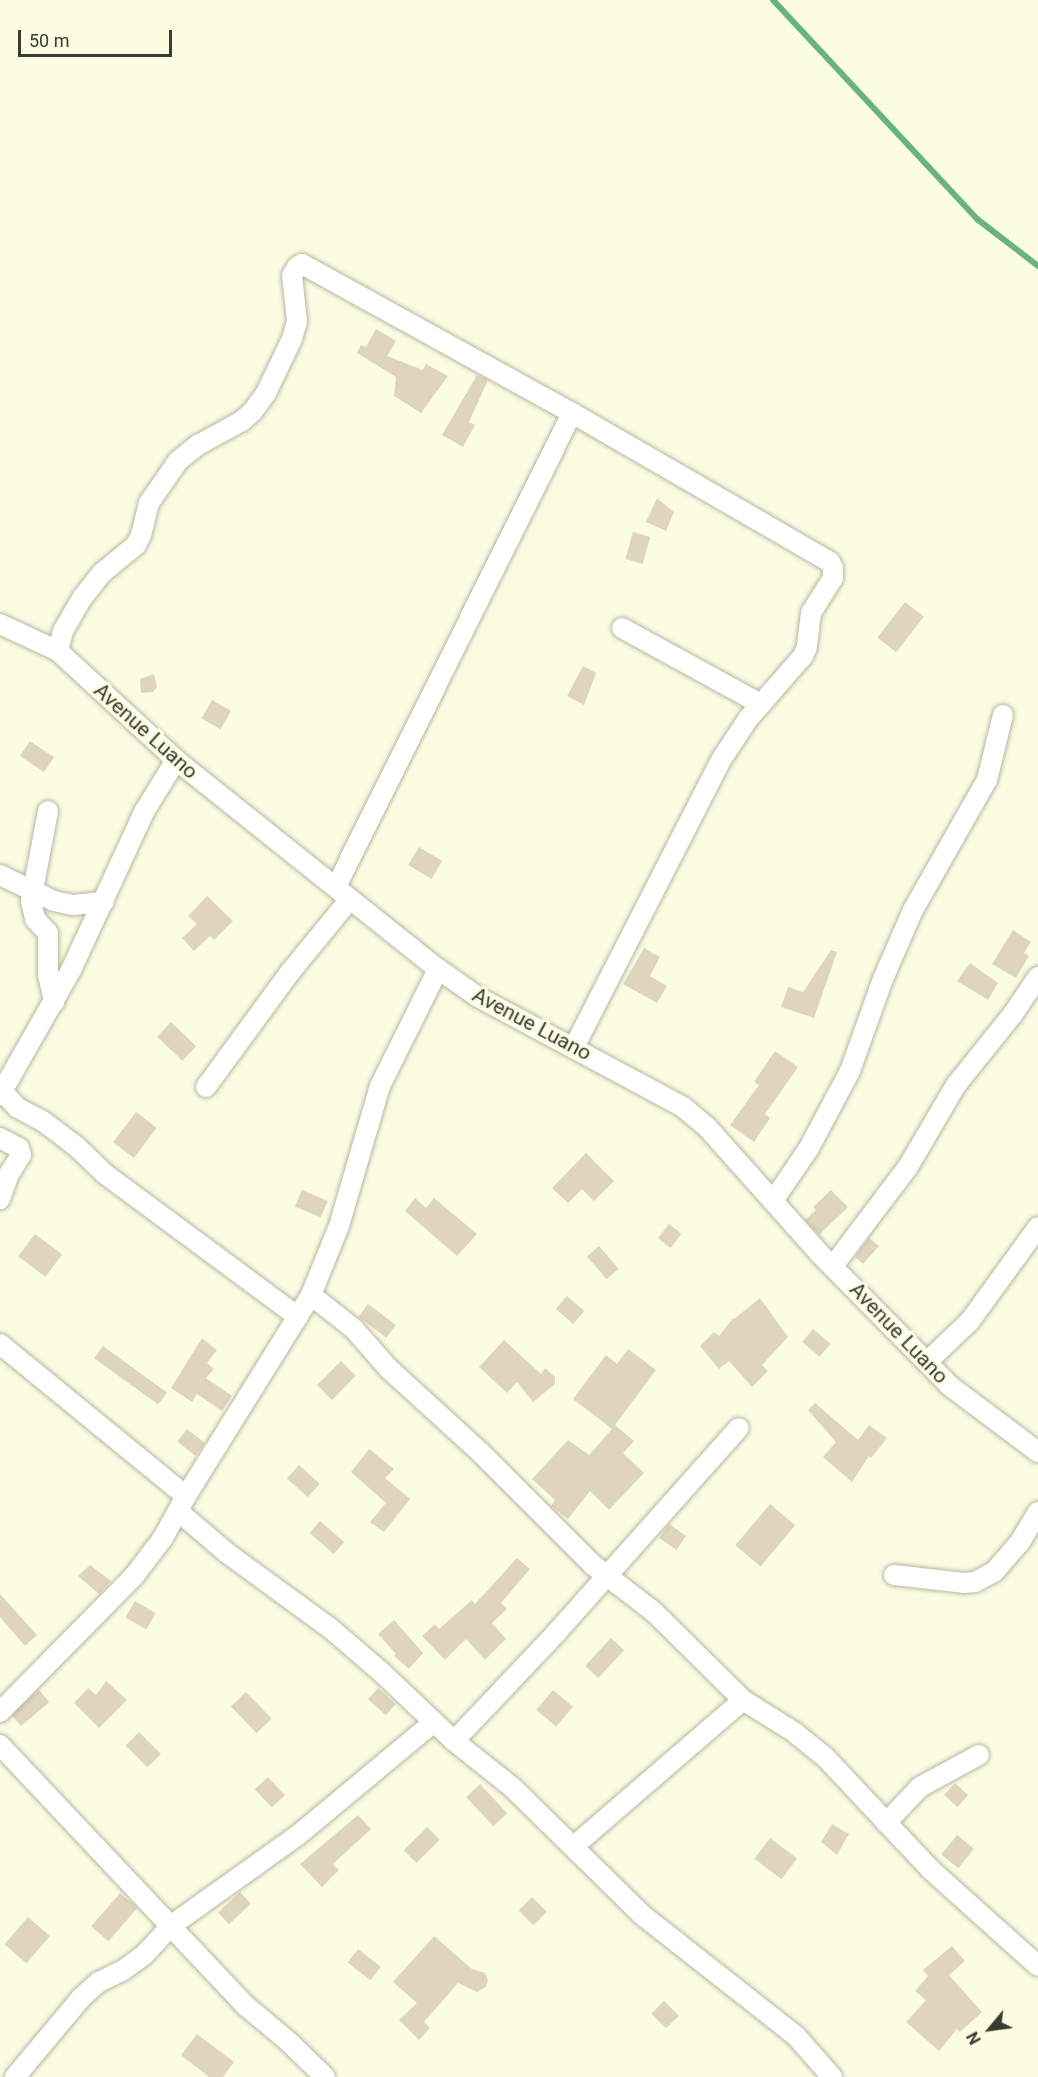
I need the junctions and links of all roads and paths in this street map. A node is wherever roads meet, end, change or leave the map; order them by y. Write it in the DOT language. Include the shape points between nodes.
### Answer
graph roads {
  1 [pos="572,413"];
  2 [pos="0,624"];
  3 [pos="622,628"];
  4 [pos="58,651"];
  5 [pos="761,704"];
  6 [pos="1003,715"];
  7 [pos="176,760"];
  8 [pos="48,811"];
  9 [pos="0,874"];
  10 [pos="33,889"];
  11 [pos="343,893"];
  12 [pos="104,902"];
  13 [pos="438,969"];
  14 [pos="1038,977"];
  15 [pos="54,1002"];
  16 [pos="574,1047"];
  17 [pos="206,1087"];
  18 [pos="1,1092"];
  19 [pos="0,1138"];
  20 [pos="0,1199"];
  21 [pos="773,1201"];
  22 [pos="1038,1227"];
  23 [pos="833,1266"];
  24 [pos="311,1295"];
  25 [pos="298,1317"];
  26 [pos="0,1344"];
  27 [pos="927,1362"];
  28 [pos="739,1428"];
  29 [pos="1038,1452"];
  30 [pos="183,1504"];
  31 [pos="1038,1512"];
  32 [pos="894,1575"];
  33 [pos="607,1576"];
  34 [pos="743,1700"];
  35 [pos="0,1712"];
  36 [pos="434,1722"];
  37 [pos="454,1741"];
  38 [pos="0,1746"];
  39 [pos="979,1755"];
  40 [pos="886,1822"];
  41 [pos="574,1846"];
  42 [pos="172,1925"];
  43 [pos="1038,1966"];
  44 [pos="15,2077"];
  45 [pos="325,2077"];
  46 [pos="832,2077"];
  1 -- 4 [label="street" via="302,264 292,276 297,321 266,393 242,422 198,445 178,461 149,503 135,545 102,573 83,597 66,624"];
  1 -- 5 [label="street" via="830,562 833,578 812,613 807,647"];
  1 -- 11 [label="street"];
  2 -- 4 [label="street, Avenue Luano"];
  3 -- 5 [label="street"];
  4 -- 7 [label="street, Avenue Luano"];
  5 -- 16 [label="street" via="721,760"];
  6 -- 21 [label="street" via="987,780 913,910 850,1071 809,1148"];
  7 -- 11 [label="street, Avenue Luano"];
  7 -- 12 [label="street" via="144,812"];
  8 -- 10 [label="street"];
  9 -- 10 [label="street"];
  10 -- 12 [label="street" via="54,901 73,905"];
  10 -- 15 [label="street" via="32,911 48,933 48,975"];
  11 -- 13 [label="street, Avenue Luano"];
  11 -- 17 [label="street"];
  12 -- 15 [label="street"];
  13 -- 16 [label="street, Avenue Luano" via="478,997"];
  13 -- 24 [label="street" via="380,1086 339,1226"];
  14 -- 23 [label="street" via="956,1085 908,1167"];
  15 -- 18 [label="street"];
  16 -- 21 [label="street, Avenue Luano" via="683,1107 706,1126"];
  18 -- 25 [label="street"];
  19 -- 20 [label="street" via="19,1148 21,1155"];
  21 -- 23 [label="street, Avenue Luano"];
  22 -- 27 [label="street" via="970,1321"];
  23 -- 27 [label="street, Avenue Luano"];
  24 -- 25 [label="street"];
  24 -- 33 [label="street" via="354,1329 388,1368"];
  25 -- 30 [label="street"];
  26 -- 30 [label="street"];
  27 -- 29 [label="street, Avenue Luano" via="950,1386"];
  28 -- 33 [label="street"];
  30 -- 35 [label="street" via="134,1576"];
  30 -- 36 [label="street" via="227,1553 330,1628"];
  31 -- 32 [label="street" via="1020,1542 994,1572 975,1582"];
  33 -- 34 [label="street" via="654,1612"];
  33 -- 37 [label="street"];
  34 -- 40 [label="street" via="794,1731 825,1757"];
  34 -- 41 [label="street"];
  36 -- 37 [label="street"];
  36 -- 42 [label="street" via="297,1836"];
  37 -- 41 [label="street" via="513,1788"];
  38 -- 42 [label="street"];
  39 -- 40 [label="street" via="920,1787"];
  40 -- 43 [label="street" via="930,1869"];
  41 -- 46 [label="street" via="641,1914 796,2036"];
  42 -- 44 [label="street" via="144,1955 99,1982 81,1998"];
  42 -- 45 [label="street" via="246,2006"];
}
